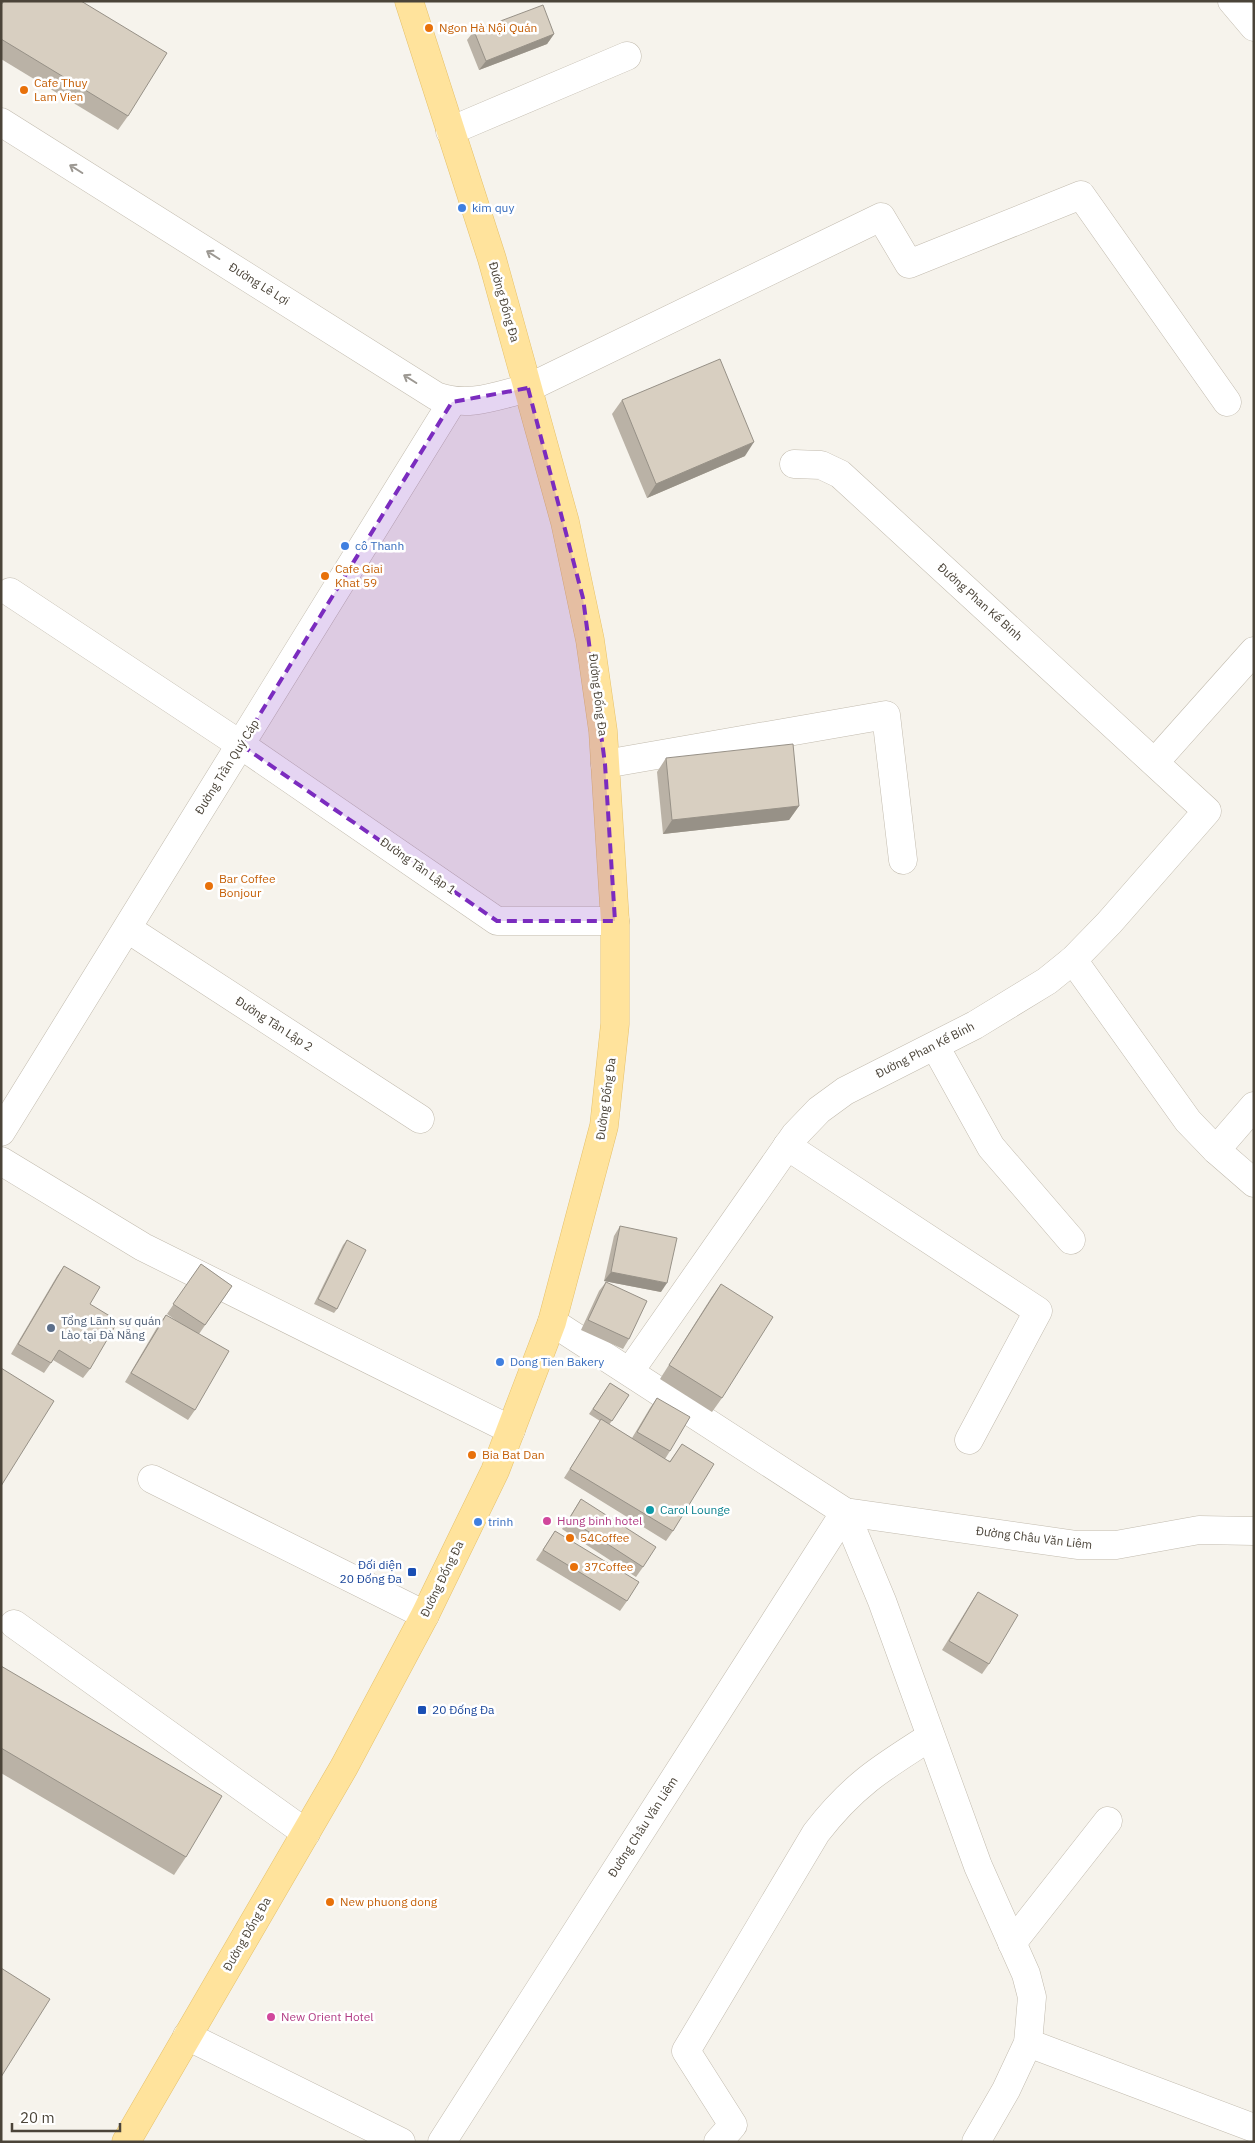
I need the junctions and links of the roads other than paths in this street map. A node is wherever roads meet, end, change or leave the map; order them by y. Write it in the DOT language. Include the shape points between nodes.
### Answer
graph roads {
  1 [pos="408,1"];
  2 [pos="1232,1"];
  3 [pos="1254,26"];
  4 [pos="627,56"];
  5 [pos="1,122"];
  6 [pos="450,131"];
  7 [pos="528,388"];
  8 [pos="452,402"];
  9 [pos="1226,402"];
  10 [pos="794,464"];
  11 [pos="10,592"];
  12 [pos="1254,651"];
  13 [pos="241,745"];
  14 [pos="1155,762"];
  15 [pos="605,764"];
  16 [pos="903,860"];
  17 [pos="615,921"];
  18 [pos="128,929"];
  19 [pos="1073,960"];
  20 [pos="935,1046"];
  21 [pos="1254,1106"];
  22 [pos="420,1119"];
  23 [pos="1,1132"];
  24 [pos="787,1146"];
  25 [pos="1216,1150"];
  26 [pos="1,1161"];
  27 [pos="1254,1183"];
  28 [pos="1071,1240"];
  29 [pos="552,1322"];
  30 [pos="630,1371"];
  31 [pos="511,1430"];
  32 [pos="969,1440"];
  33 [pos="152,1479"];
  34 [pos="845,1512"];
  35 [pos="1254,1531"];
  36 [pos="425,1615"];
  37 [pos="14,1624"];
  38 [pos="930,1737"];
  39 [pos="1108,1821"];
  40 [pos="306,1833"];
  41 [pos="1012,1942"];
  42 [pos="187,2036"];
  43 [pos="1028,2042"];
  44 [pos="1254,2128"];
  45 [pos="726,2133"];
  46 [pos="126,2142"];
  47 [pos="401,2142"];
  48 [pos="442,2142"];
  49 [pos="976,2142"];
  1 -- 6 [label="main road, Đường Đống Đa"];
  2 -- 3 [label="street"];
  4 -- 6 [label="street"];
  8 -- 5 [label="street, Đường Lê Lợi, one-way" via="436,396"];
  6 -- 7 [label="main road, Đường Đống Đa" via="492,259"];
  7 -- 8 [label="street, Đường Lê Lợi" via="469,402"];
  7 -- 9 [label="street, Đường Lê Lợi" via="881,217 909,264 1081,195"];
  7 -- 15 [label="main road, Đường Đống Đa" via="583,598"];
  8 -- 13 [label="street, Đường Trần Quý Cáp"];
  10 -- 14 [label="street, Đường Phan Kế Bính" via="821,464 840,474"];
  11 -- 13 [label="street, Đường Tân Lập 1"];
  12 -- 14 [label="street"];
  13 -- 17 [label="street, Đường Tân Lập 1" via="497,921"];
  13 -- 18 [label="street, Đường Trần Quý Cáp"];
  14 -- 19 [label="street, Đường Phan Kế Bính" via="1207,811"];
  15 -- 16 [label="street" via="886,715"];
  15 -- 17 [label="main road, Đường Đống Đa"];
  17 -- 29 [label="main road, Đường Đống Đa" via="615,1024 604,1126"];
  18 -- 22 [label="street, Đường Tân Lập 2"];
  18 -- 23 [label="street, Đường Trần Quý Cáp"];
  19 -- 20 [label="street, Đường Phan Kế Bính" via="1017,1001"];
  19 -- 25 [label="street" via="1188,1121"];
  20 -- 24 [label="street, Đường Phan Kế Bính" via="845,1091 819,1110"];
  20 -- 28 [label="street" via="991,1147"];
  21 -- 25 [label="street"];
  24 -- 30 [label="street, Đường Phan Kế Bính"];
  24 -- 32 [label="street" via="1038,1311"];
  25 -- 27 [label="street"];
  26 -- 31 [label="street" via="142,1247"];
  29 -- 30 [label="street, Đường Châu Văn Liêm"];
  29 -- 31 [label="main road, Đường Đống Đa"];
  30 -- 34 [label="street, Đường Châu Văn Liêm"];
  31 -- 36 [label="main road, Đường Đống Đa" via="495,1471"];
  33 -- 36 [label="street"];
  34 -- 35 [label="street, Đường Châu Văn Liêm" via="1078,1545 1116,1545 1199,1530"];
  34 -- 38 [label="street" via="882,1601"];
  34 -- 48 [label="street, Đường Châu Văn Liêm"];
  36 -- 40 [label="main road, Đường Đống Đa"];
  37 -- 40 [label="street"];
  38 -- 41 [label="street" via="978,1866"];
  38 -- 45 [label="street" via="873,1773 832,1811 686,2051"];
  39 -- 41 [label="street"];
  40 -- 42 [label="main road, Đường Đống Đa"];
  41 -- 43 [label="street" via="1032,1997"];
  42 -- 46 [label="main road, Đường Đống Đa"];
  42 -- 47 [label="street"];
  43 -- 44 [label="street"];
  43 -- 49 [label="street" via="1006,2090"];
}
